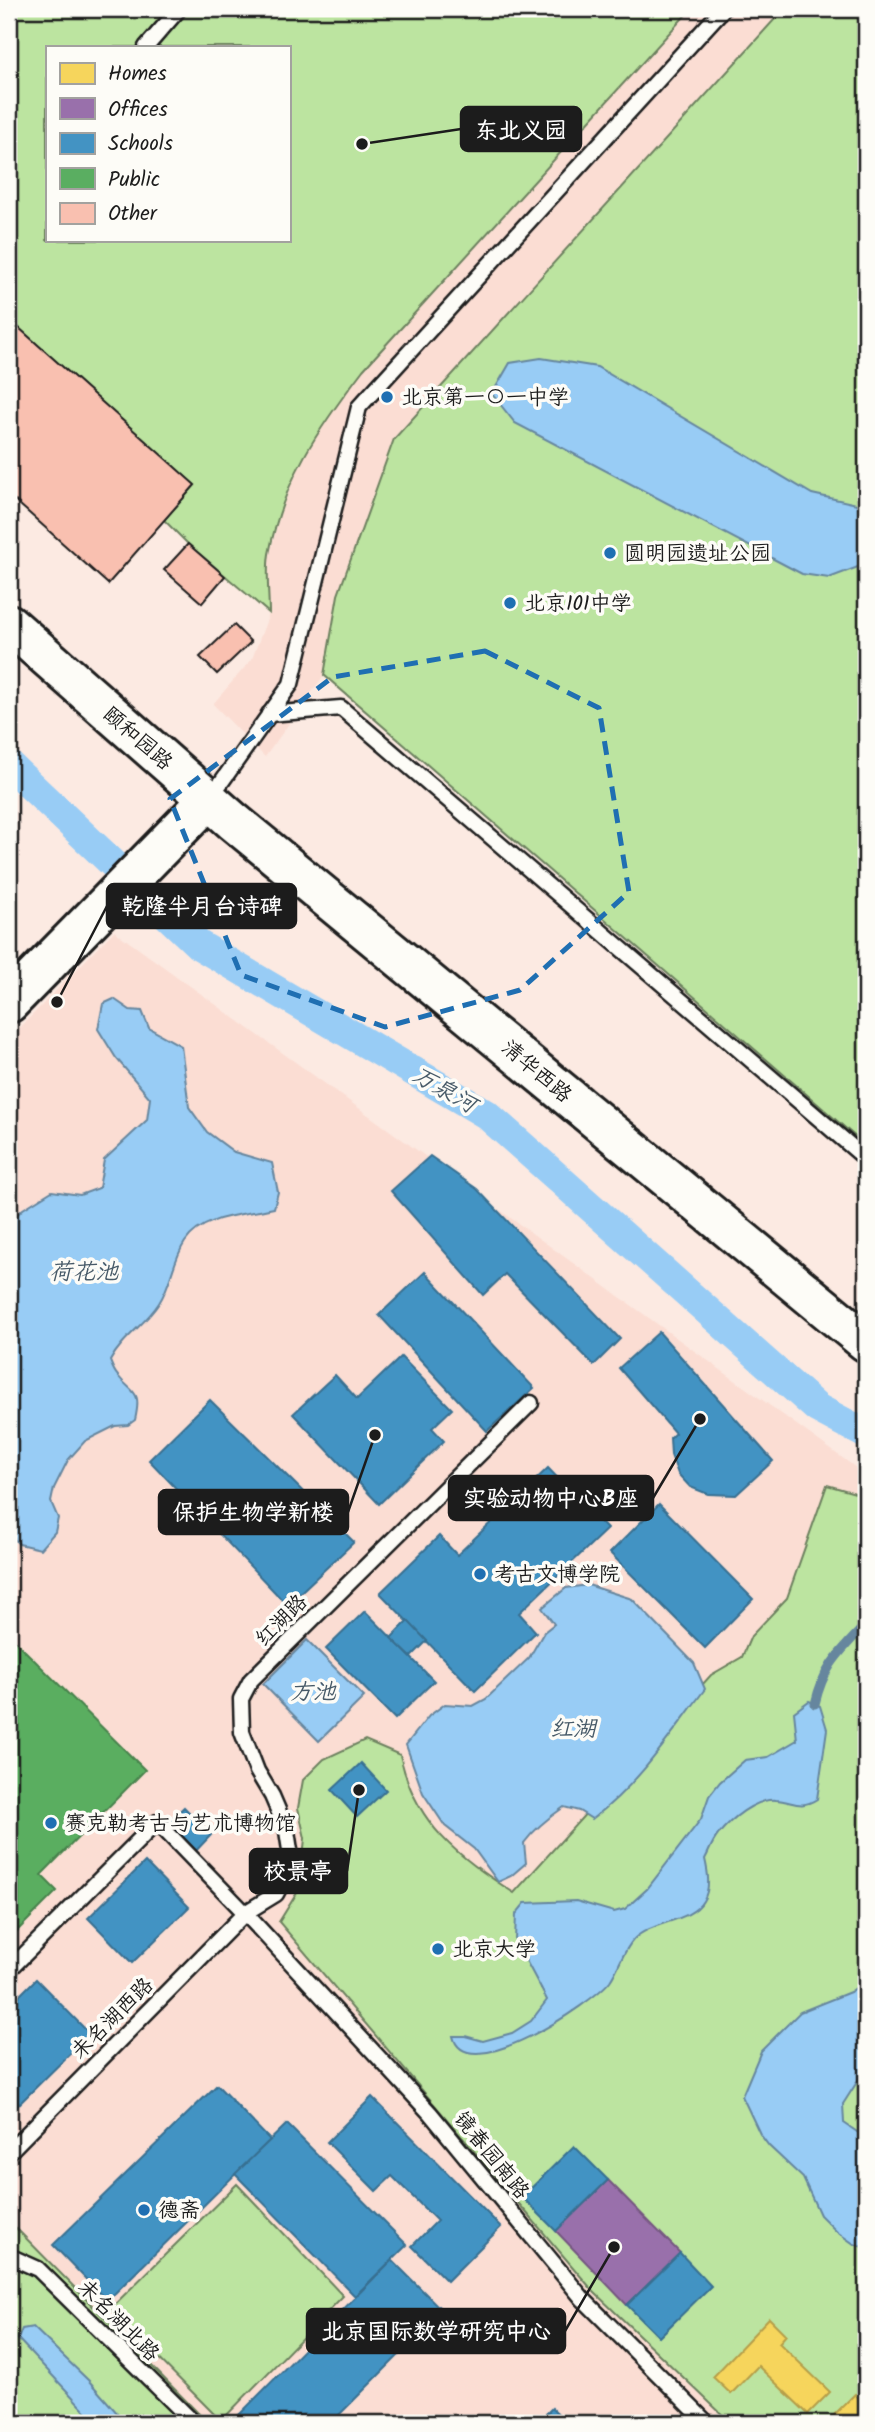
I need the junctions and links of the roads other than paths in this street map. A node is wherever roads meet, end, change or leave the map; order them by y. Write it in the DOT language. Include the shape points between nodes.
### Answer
graph roads {
  1 [pos="179,9"];
  2 [pos="723,9"];
  3 [pos="147,46"];
  4 [pos="9,624"];
  5 [pos="270,714"];
  6 [pos="208,800"];
  7 [pos="9,1003"];
  8 [pos="866,1159"];
  9 [pos="866,1342"];
  10 [pos="531,1403"];
  11 [pos="245,1913"];
  12 [pos="9,1970"];
  13 [pos="9,2152"];
  14 [pos="9,2256"];
  15 [pos="194,2423"];
  16 [pos="708,2423"];
  1 -- 3 [label="lane"];
  2 -- 5 [label="lane" via="359,407 291,684"];
  4 -- 6 [label="main road, 颐和园路"];
  5 -- 6 [label="lane"];
  5 -- 8 [label="lane" via="341,708"];
  6 -- 7 [label="main road"];
  6 -- 9 [label="main road, 清华西路"];
  10 -- 11 [label="lane, 红湖路" via="251,1680 240,1699 242,1732 287,1831 292,1863 276,1894"];
  11 -- 12 [label="lane, 镜春园南路" via="157,1822"];
  11 -- 13 [label="lane, 未名湖西路"];
  11 -- 16 [label="lane, 镜春园南路" via="430,2113 583,2299"];
  14 -- 15 [label="lane, 未名湖北路" via="38,2269"];
}
